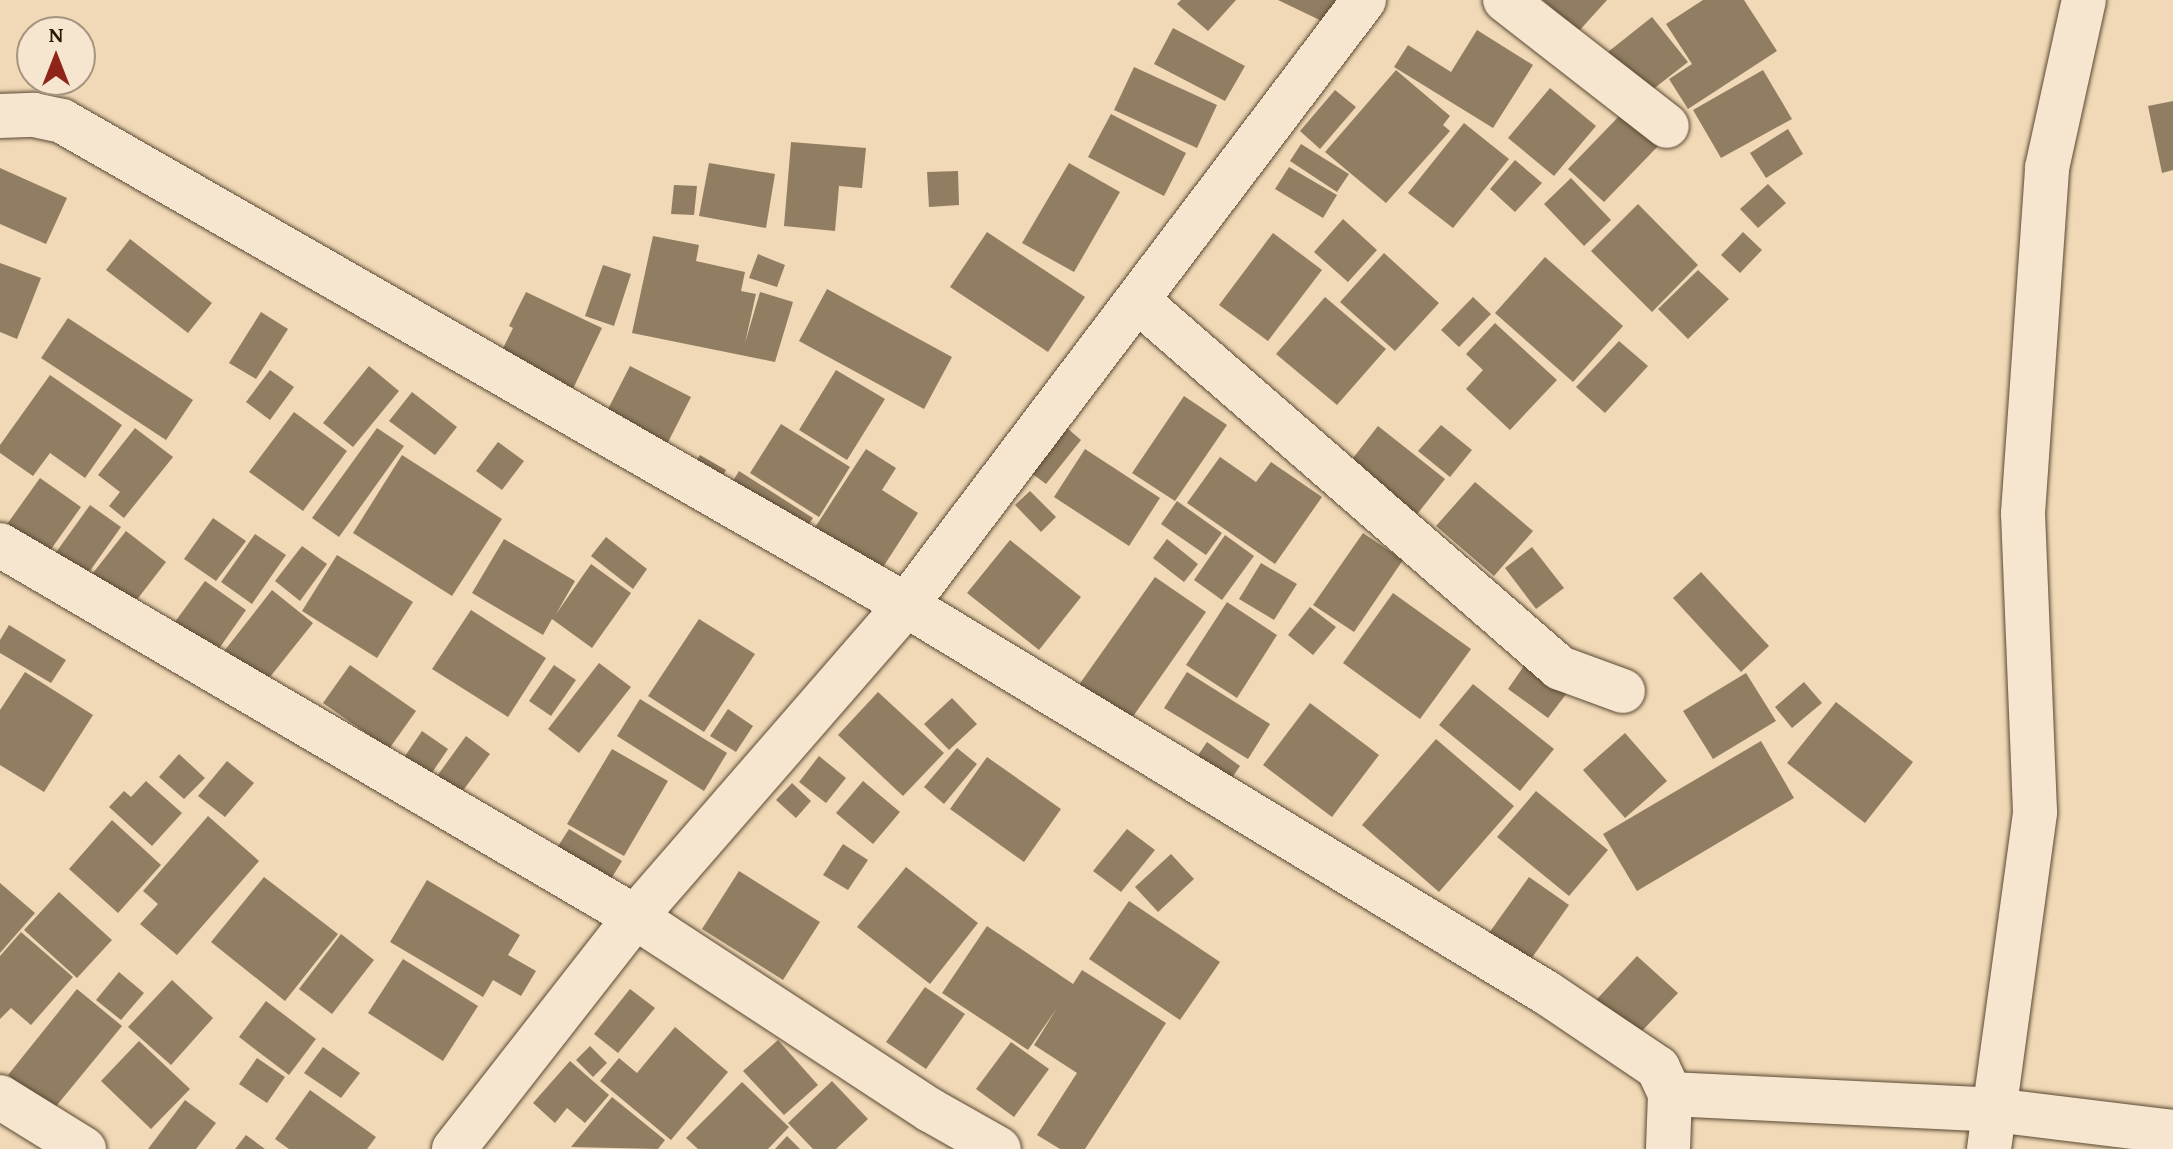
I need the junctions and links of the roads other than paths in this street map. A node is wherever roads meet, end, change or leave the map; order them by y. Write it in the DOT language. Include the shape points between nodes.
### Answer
graph roads {
  1 [pos="1364,0"];
  2 [pos="1505,0"];
  3 [pos="2084,0"];
  4 [pos="0,116"];
  5 [pos="1667,126"];
  6 [pos="1138,301"];
  7 [pos="0,545"];
  8 [pos="906,605"];
  9 [pos="1623,691"];
  10 [pos="635,917"];
  11 [pos="1670,1094"];
  12 [pos="0,1097"];
  13 [pos="1992,1130"];
  14 [pos="2173,1132"];
  15 [pos="84,1149"];
  16 [pos="454,1149"];
  17 [pos="999,1149"];
  18 [pos="1668,1149"];
  1 -- 6 [label="street"];
  2 -- 5 [label="street"];
  3 -- 13 [label="street" via="2047,168 2023,513 2035,812"];
  4 -- 8 [label="street" via="62,121"];
  6 -- 8 [label="street"];
  6 -- 9 [label="street" via="1560,668"];
  7 -- 10 [label="street"];
  8 -- 10 [label="street"];
  8 -- 11 [label="street" via="1547,993 1658,1068"];
  10 -- 16 [label="street"];
  10 -- 17 [label="street" via="930,1110"];
  11 -- 13 [label="street"];
  11 -- 18 [label="street"];
  12 -- 15 [label="street"];
  13 -- 14 [label="street"];
}
